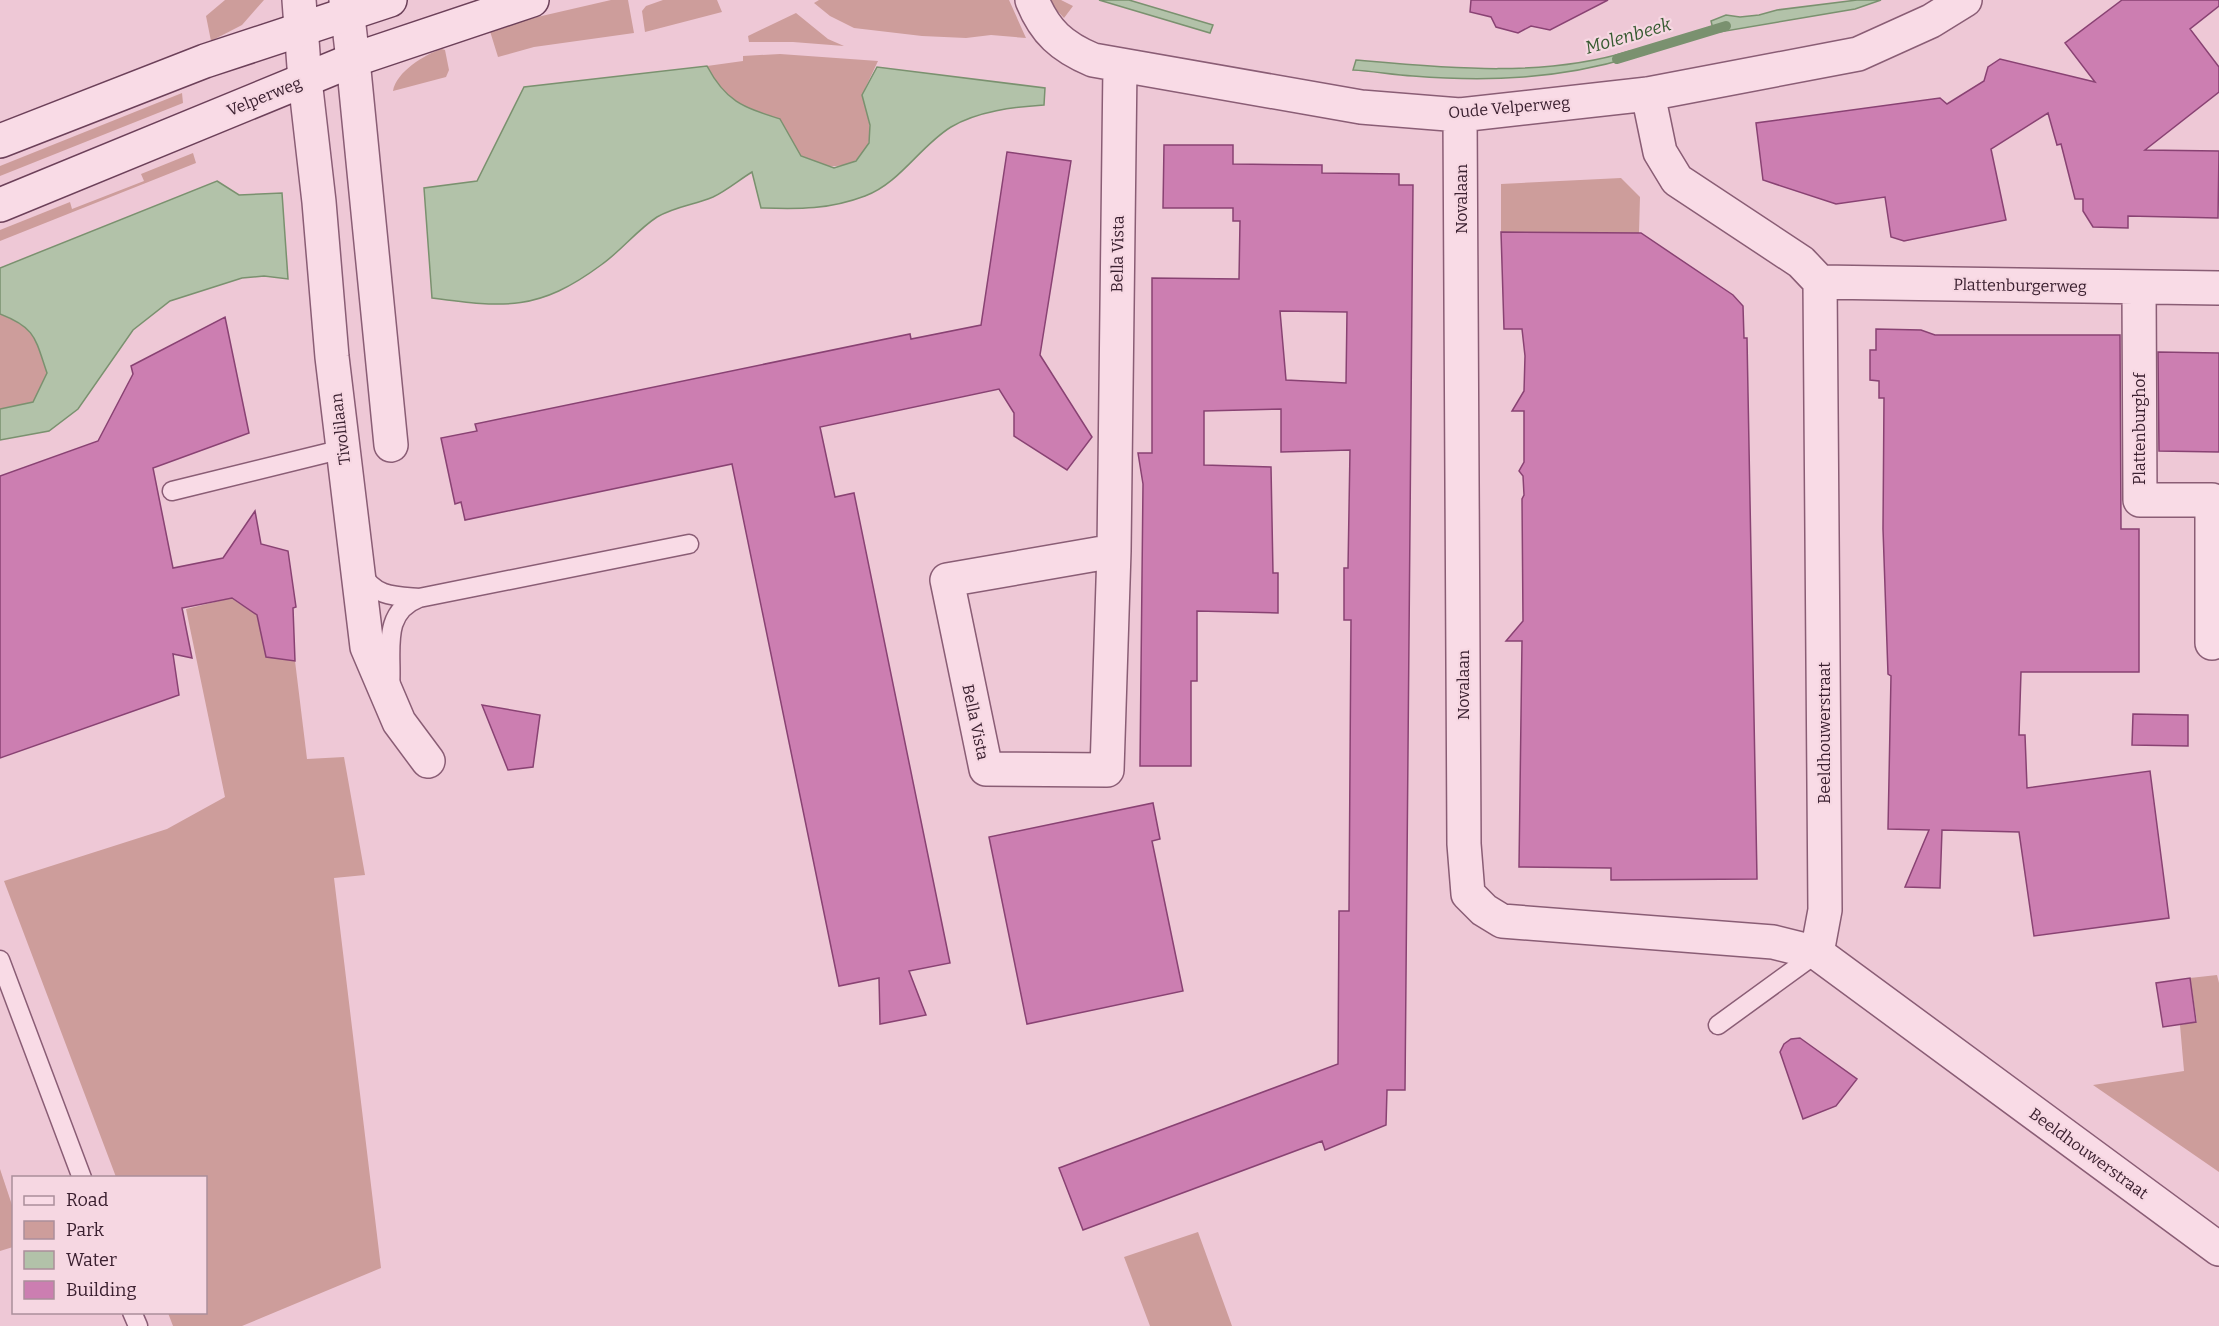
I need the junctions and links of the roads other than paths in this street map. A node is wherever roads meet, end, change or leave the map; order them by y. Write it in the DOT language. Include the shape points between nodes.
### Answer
graph roads {
  1 [pos="390,0"];
  2 [pos="531,0"];
  3 [pos="1032,0"];
  4 [pos="1965,0"];
  5 [pos="347,7"];
  6 [pos="300,15"];
  7 [pos="352,60"];
  8 [pos="1120,65"];
  9 [pos="305,80"];
  10 [pos="1648,94"];
  11 [pos="1460,115"];
  12 [pos="0,141"];
  13 [pos="0,205"];
  14 [pos="1820,282"];
  15 [pos="2139,287"];
  16 [pos="2219,288"];
  17 [pos="391,445"];
  18 [pos="343,449"];
  19 [pos="172,490"];
  20 [pos="689,544"];
  21 [pos="1114,551"];
  22 [pos="357,567"];
  23 [pos="419,598"];
  24 [pos="2212,643"];
  25 [pos="389,703"];
  26 [pos="428,762"];
  27 [pos="1817,953"];
  28 [pos="0,960"];
  29 [pos="1718,1024"];
  30 [pos="81,1176"];
  31 [pos="2219,1249"];
  1 -- 5 [label="street"];
  2 -- 7 [label="street, Velperweg"];
  3 -- 8 [label="street, Oude Velperweg" via="1047,29 1069,50"];
  4 -- 10 [label="street, Oude Velperweg" via="1931,21 1858,54"];
  5 -- 6 [label="street"];
  5 -- 7 [label="street"];
  6 -- 9 [label="street, Tivolilaan"];
  6 -- 12 [label="street" via="205,61"];
  7 -- 9 [label="street, Velperweg"];
  7 -- 17 [label="street"];
  8 -- 11 [label="street, Oude Velperweg" via="1372,108"];
  8 -- 21 [label="street, Bella Vista"];
  9 -- 13 [label="street, Velperweg"];
  9 -- 18 [label="street, Tivolilaan"];
  10 -- 11 [label="street, Oude Velperweg"];
  10 -- 14 [label="street" via="1660,153 1677,180 1801,262"];
  11 -- 27 [label="street, Novalaan" via="1464,844 1468,894 1502,921 1773,942"];
  14 -- 15 [label="street, Plattenburgerweg"];
  14 -- 27 [label="street, Beeldhouwerstraat" via="1825,910"];
  15 -- 16 [label="street, Plattenburgerweg"];
  15 -- 24 [label="street, Plattenburghof" via="2140,500 2212,500"];
  18 -- 19 [label="lane"];
  18 -- 22 [label="street, Tivolilaan"];
  20 -- 23 [label="lane"];
  21 -- 21 [label="street, Bella Vista" via="1107,770 986,769 947,580"];
  22 -- 23 [label="lane" via="368,586 387,595"];
  22 -- 25 [label="street, Tivolilaan" via="367,647"];
  23 -- 25 [label="lane" via="396,613"];
  25 -- 26 [label="street, Tivolilaan" via="405,734"];
  27 -- 29 [label="lane"];
  27 -- 31 [label="street, Beeldhouwerstraat"];
  28 -- 30 [label="lane"];
}
